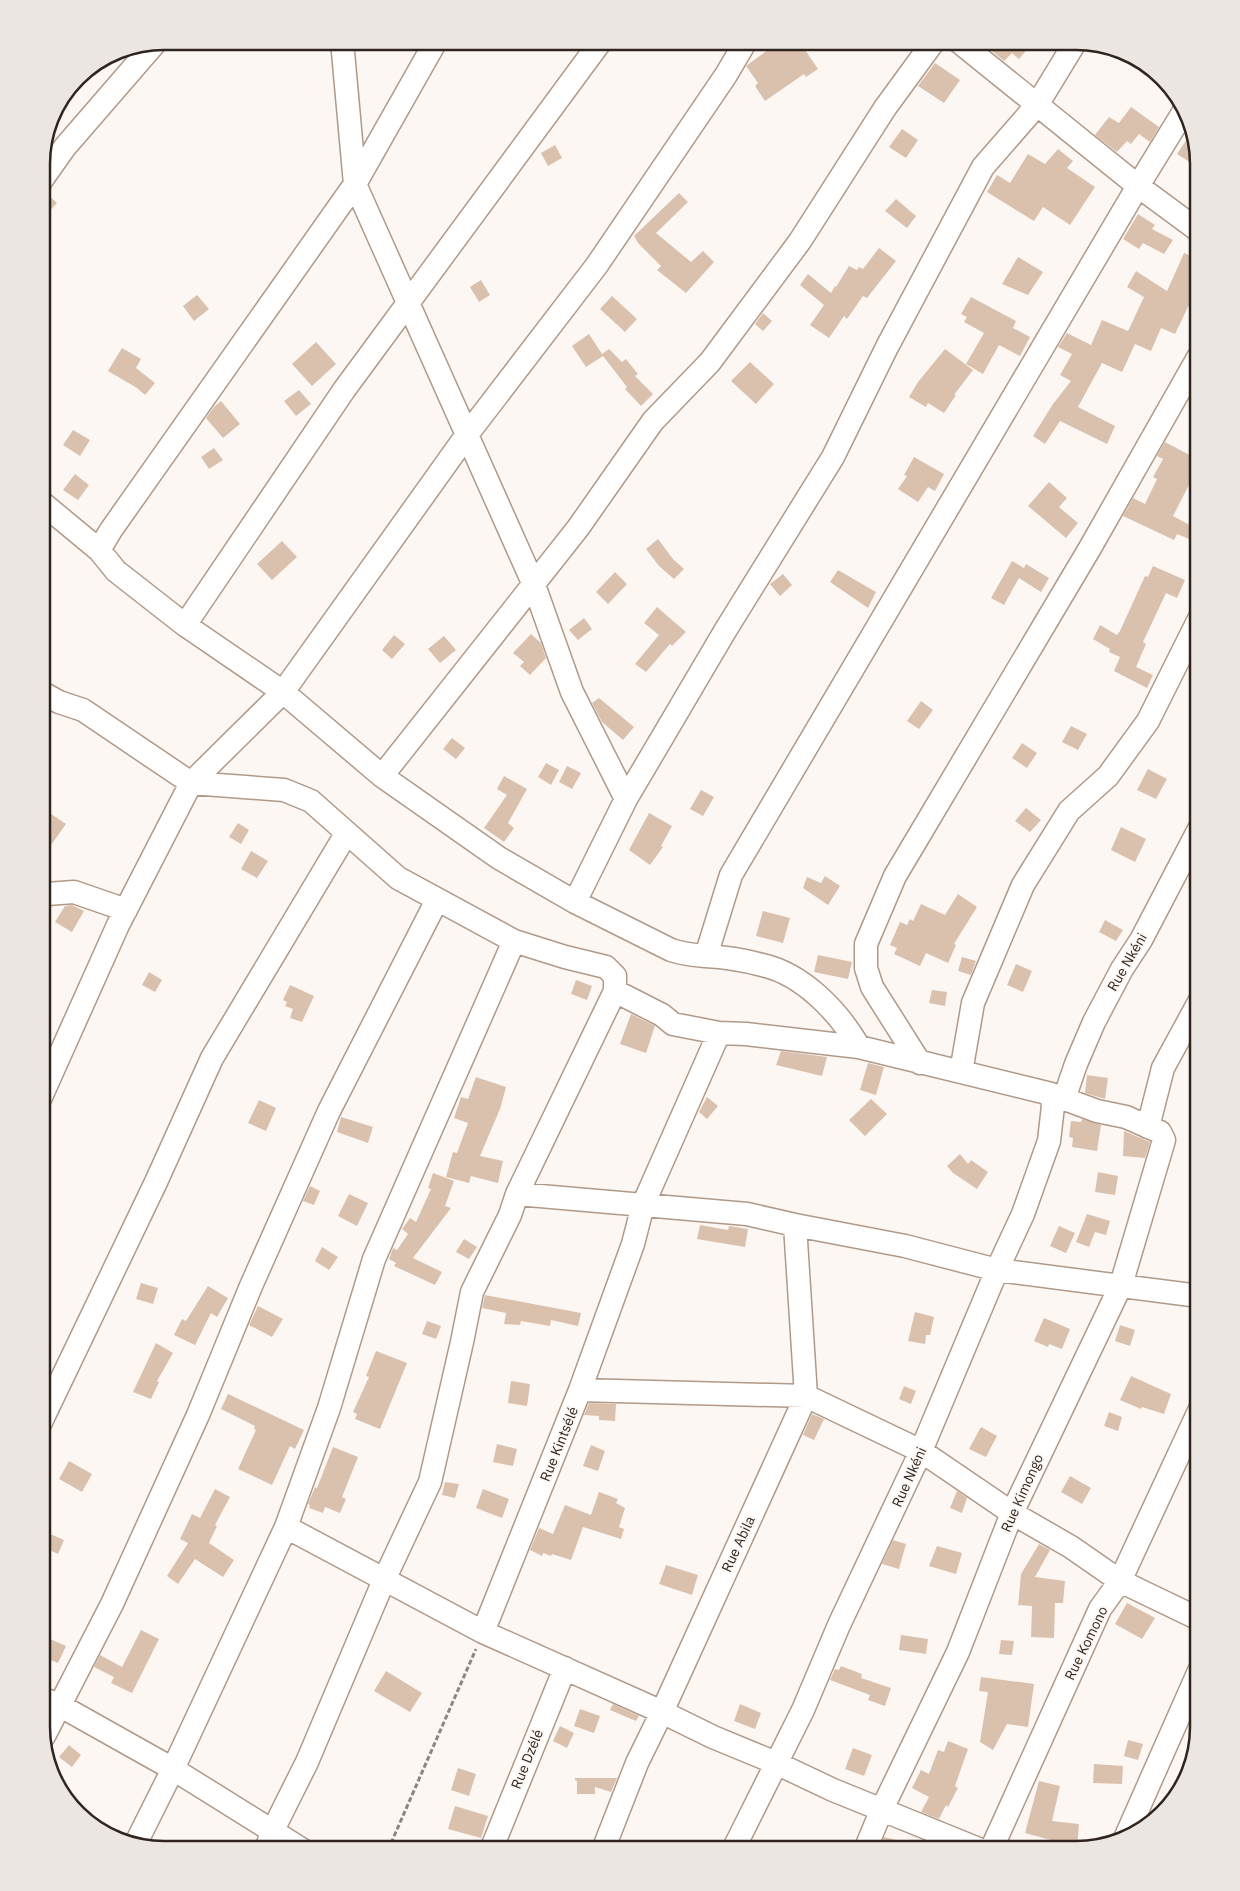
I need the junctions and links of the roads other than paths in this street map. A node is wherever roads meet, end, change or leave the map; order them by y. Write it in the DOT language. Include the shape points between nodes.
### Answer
graph roads {
  1 [pos="343,50"];
  2 [pos="431,50"];
  3 [pos="595,50"];
  4 [pos="741,50"];
  5 [pos="928,50"];
  6 [pos="968,50"];
  7 [pos="1071,50"];
  8 [pos="148,51"];
  9 [pos="1037,105"];
  10 [pos="1180,117"];
  11 [pos="50,169"];
  12 [pos="354,184"];
  13 [pos="1138,186"];
  14 [pos="1190,224"];
  15 [pos="407,304"];
  16 [pos="1190,372"];
  17 [pos="466,436"];
  18 [pos="50,509"];
  19 [pos="99,550"];
  20 [pos="534,585"];
  21 [pos="185,625"];
  22 [pos="1190,636"];
  23 [pos="282,692"];
  24 [pos="50,697"];
  25 [pos="382,776"];
  26 [pos="191,782"];
  27 [pos="626,799"];
  28 [pos="346,834"];
  29 [pos="1190,846"];
  30 [pos="50,894"];
  31 [pos="437,900"];
  32 [pos="575,902"];
  33 [pos="126,910"];
  34 [pos="514,941"];
  35 [pos="706,956"];
  36 [pos="615,991"];
  37 [pos="1190,1018"];
  38 [pos="719,1033"];
  39 [pos="860,1047"];
  40 [pos="920,1063"];
  41 [pos="960,1072"];
  42 [pos="50,1077"];
  43 [pos="1058,1096"];
  44 [pos="1154,1129"];
  45 [pos="517,1194"];
  46 [pos="643,1205"];
  47 [pos="795,1225"];
  48 [pos="997,1270"];
  49 [pos="1121,1285"];
  50 [pos="1190,1295"];
  51 [pos="580,1390"];
  52 [pos="806,1396"];
  53 [pos="50,1403"];
  54 [pos="1190,1430"];
  55 [pos="921,1451"];
  56 [pos="1012,1512"];
  57 [pos="286,1527"];
  58 [pos="384,1580"];
  59 [pos="1120,1581"];
  60 [pos="1190,1615"];
  61 [pos="483,1632"];
  62 [pos="565,1668"];
  63 [pos="1190,1692"];
  64 [pos="50,1701"];
  65 [pos="662,1712"];
  66 [pos="776,1763"];
  67 [pos="173,1769"];
  68 [pos="882,1809"];
  69 [pos="1130,1827"];
  70 [pos="138,1838"];
  71 [pos="269,1841"];
  72 [pos="495,1841"];
  73 [pos="607,1841"];
  74 [pos="737,1841"];
  75 [pos="868,1841"];
  76 [pos="959,1841"];
  77 [pos="995,1841"];
  1 -- 12 [label="street"];
  2 -- 12 [label="street"];
  3 -- 15 [label="street"];
  4 -- 17 [label="street" via="597,265"];
  5 -- 20 [label="street" via="885,108 800,242 710,362 653,421"];
  6 -- 9 [label="street"];
  7 -- 9 [label="street"];
  8 -- 11 [label="street" via="66,146"];
  9 -- 13 [label="street"];
  9 -- 27 [label="street" via="983,167 886,347 833,457 725,630"];
  10 -- 13 [label="street"];
  12 -- 15 [label="street"];
  12 -- 19 [label="street"];
  13 -- 14 [label="street"];
  13 -- 35 [label="street" via="731,875"];
  15 -- 17 [label="street"];
  15 -- 21 [label="street" via="344,390"];
  16 -- 40 [label="street" via="896,876 866,944 866,968 872,987"];
  17 -- 20 [label="street"];
  17 -- 23 [label="street"];
  18 -- 19 [label="street"];
  19 -- 21 [label="street" via="116,571"];
  20 -- 25 [label="street"];
  20 -- 27 [label="street" via="572,692"];
  21 -- 23 [label="street"];
  22 -- 41 [label="street" via="1148,721 1108,776 1069,811 1023,885 973,1003"];
  23 -- 25 [label="street"];
  23 -- 26 [label="street"];
  24 -- 26 [label="street" via="83,710"];
  25 -- 32 [label="street" via="499,858"];
  26 -- 28 [label="street" via="284,790 299,795"];
  26 -- 33 [label="street"];
  27 -- 32 [label="street"];
  28 -- 31 [label="street" via="398,878"];
  28 -- 53 [label="street" via="212,1058"];
  29 -- 43 [label="street, Rue Nkéni" via="1141,940 1122,969"];
  30 -- 33 [label="street" via="74,892"];
  31 -- 34 [label="street"];
  31 -- 64 [label="street" via="330,1111 112,1604"];
  32 -- 35 [label="street" via="671,950 684,955"];
  33 -- 42 [label="street"];
  34 -- 36 [label="street" via="606,967 615,976"];
  34 -- 57 [label="street" via="374,1259 329,1408"];
  35 -- 39 [label="street" via="764,965 794,978 826,1002"];
  36 -- 38 [label="street" via="673,1024"];
  36 -- 45 [label="street"];
  37 -- 44 [label="street, Rue Kimongo" via="1163,1068"];
  38 -- 39 [label="street"];
  38 -- 46 [label="street, Rue Kintsélé"];
  39 -- 40 [label="street"];
  40 -- 41 [label="street"];
  41 -- 43 [label="street"];
  43 -- 44 [label="street"];
  43 -- 48 [label="street, Rue Nkéni" via="1053,1106 1049,1141 1023,1214"];
  44 -- 49 [label="street, Rue Kimongo" via="1164,1140"];
  45 -- 46 [label="street"];
  45 -- 58 [label="street" via="472,1292 430,1482"];
  46 -- 47 [label="street" via="747,1214"];
  46 -- 51 [label="street, Rue Kintsélé" via="633,1244"];
  47 -- 48 [label="street" via="905,1246"];
  47 -- 52 [label="street, Rue Abila"];
  48 -- 49 [label="street"];
  48 -- 55 [label="street, Rue Nkéni"];
  49 -- 50 [label="street"];
  49 -- 56 [label="street, Rue Kimongo"];
  51 -- 52 [label="street"];
  51 -- 61 [label="street, Rue Kintsélé"];
  52 -- 55 [label="street"];
  52 -- 65 [label="street, Rue Abila"];
  54 -- 59 [label="street, Rue Komono"];
  55 -- 56 [label="street"];
  55 -- 66 [label="street, Rue Nkéni"];
  56 -- 59 [label="street"];
  56 -- 68 [label="street, Rue Kimongo" via="958,1652"];
  57 -- 58 [label="street"];
  57 -- 67 [label="street"];
  58 -- 61 [label="street"];
  58 -- 71 [label="street" via="307,1762"];
  59 -- 60 [label="street"];
  59 -- 77 [label="street, Rue Komono" via="1100,1609"];
  61 -- 62 [label="street"];
  62 -- 65 [label="street"];
  62 -- 72 [label="street, Rue Dzélé"];
  63 -- 69 [label="street"];
  64 -- 67 [label="street"];
  65 -- 66 [label="street"];
  65 -- 73 [label="street, Rue Abila" via="637,1763"];
  66 -- 68 [label="street"];
  66 -- 74 [label="street, Rue Nkéni"];
  67 -- 70 [label="street"];
  67 -- 71 [label="street"];
  68 -- 75 [label="street, Rue Kimongo"];
  68 -- 76 [label="street"];
}
